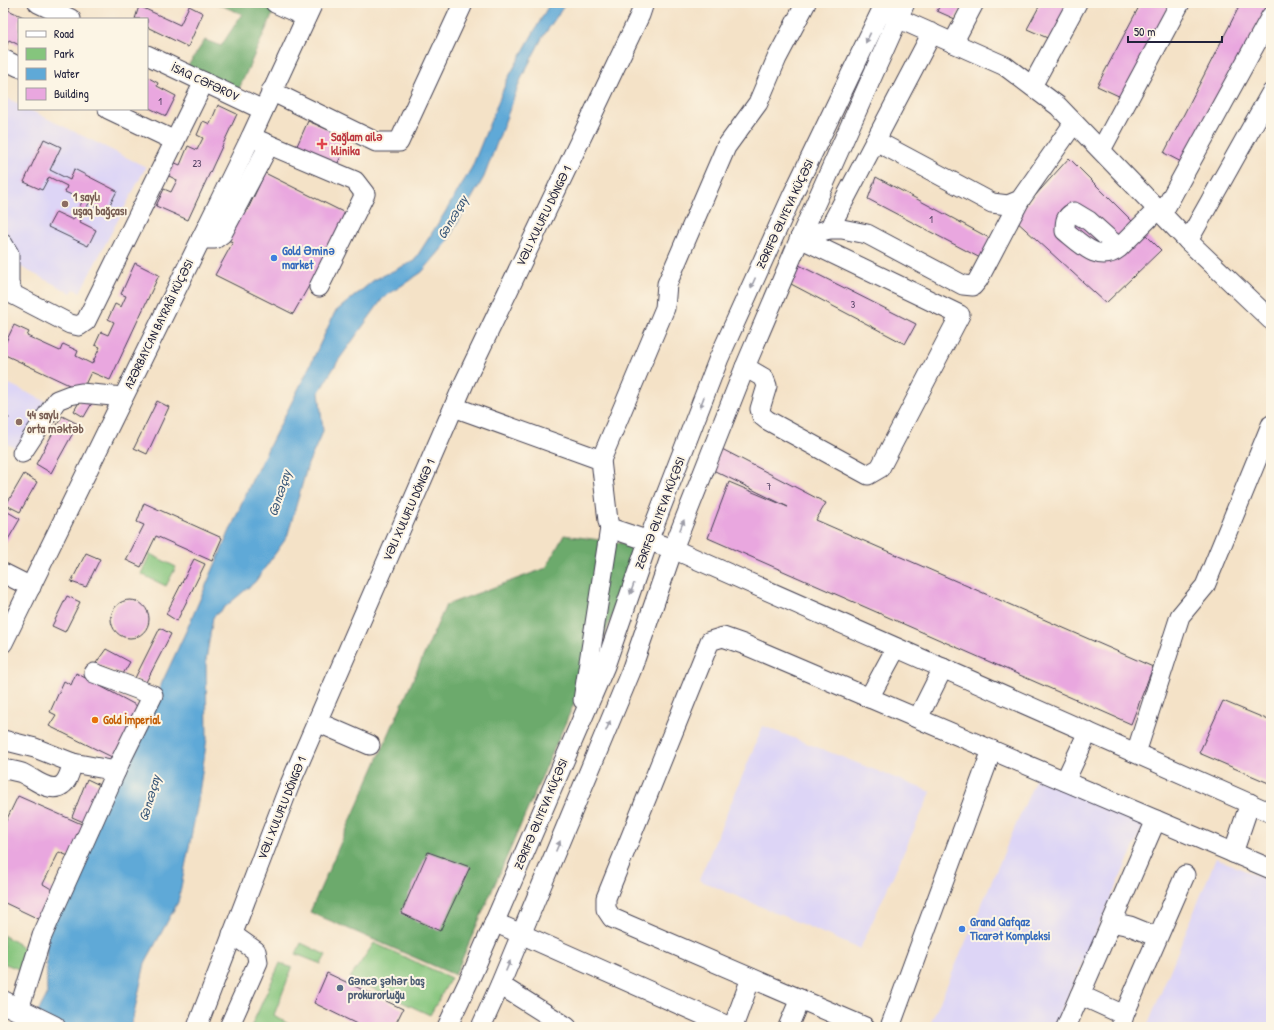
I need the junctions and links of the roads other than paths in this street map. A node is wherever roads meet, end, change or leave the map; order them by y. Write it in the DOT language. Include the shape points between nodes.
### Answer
graph roads {
  1 [pos="38,3"];
  2 [pos="275,3"];
  3 [pos="644,3"];
  4 [pos="806,3"];
  5 [pos="974,3"];
  6 [pos="1077,3"];
  7 [pos="1180,3"];
  8 [pos="462,6"];
  9 [pos="892,8"];
  10 [pos="309,10"];
  11 [pos="1271,16"];
  12 [pos="70,18"];
  13 [pos="932,33"];
  14 [pos="953,43"];
  15 [pos="148,55"];
  16 [pos="3,59"];
  17 [pos="18,66"];
  18 [pos="204,82"];
  19 [pos="1032,86"];
  20 [pos="271,91"];
  21 [pos="1271,94"];
  22 [pos="110,110"];
  23 [pos="263,110"];
  24 [pos="1074,123"];
  25 [pos="251,137"];
  26 [pos="876,140"];
  27 [pos="175,141"];
  28 [pos="269,145"];
  29 [pos="1101,150"];
  30 [pos="1020,200"];
  31 [pos="1160,211"];
  32 [pos="829,229"];
  33 [pos="800,238"];
  34 [pos="201,239"];
  35 [pos="1188,241"];
  36 [pos="3,244"];
  37 [pos="1119,248"];
  38 [pos="319,287"];
  39 [pos="1269,313"];
  40 [pos="745,367"];
  41 [pos="123,397"];
  42 [pos="454,407"];
  43 [pos="1271,424"];
  44 [pos="22,453"];
  45 [pos="601,460"];
  46 [pos="610,528"];
  47 [pos="648,542"];
  48 [pos="673,549"];
  49 [pos="3,573"];
  50 [pos="31,586"];
  51 [pos="3,643"];
  52 [pos="896,648"];
  53 [pos="943,668"];
  54 [pos="94,673"];
  55 [pos="869,698"];
  56 [pos="918,718"];
  57 [pos="317,722"];
  58 [pos="578,728"];
  59 [pos="1088,732"];
  60 [pos="3,740"];
  61 [pos="370,745"];
  62 [pos="35,748"];
  63 [pos="992,750"];
  64 [pos="1136,753"];
  65 [pos="73,763"];
  66 [pos="3,769"];
  67 [pos="116,771"];
  68 [pos="28,776"];
  69 [pos="1065,781"];
  70 [pos="1250,804"];
  71 [pos="1271,813"];
  72 [pos="1156,820"];
  73 [pos="1233,853"];
  74 [pos="1271,869"];
  75 [pos="1185,875"];
  76 [pos="494,922"];
  77 [pos="1111,922"];
  78 [pos="522,933"];
  79 [pos="232,934"];
  80 [pos="1157,937"];
  81 [pos="751,978"];
  82 [pos="500,985"];
  83 [pos="1080,995"];
  84 [pos="800,999"];
  85 [pos="15,1008"];
  86 [pos="1122,1021"];
  87 [pos="54,1027"];
  88 [pos="197,1027"];
  89 [pos="229,1027"];
  90 [pos="447,1027"];
  91 [pos="481,1027"];
  92 [pos="567,1027"];
  93 [pos="732,1027"];
  94 [pos="788,1027"];
  95 [pos="865,1027"];
  96 [pos="890,1027"];
  97 [pos="1066,1027"];
  1 -- 12 [label="street"];
  2 -- 10 [label="street"];
  3 -- 42 [label="street, VƏLI XULUFLU DÖNGƏ 1"];
  4 -- 45 [label="street" via="777,58 758,103 726,147 667,284 665,308"];
  5 -- 14 [label="street"];
  6 -- 19 [label="street"];
  7 -- 29 [label="street"];
  8 -- 20 [label="street" via="399,142 376,142"];
  9 -- 13 [label="street"];
  9 -- 33 [label="street, ZƏRIFƏ ƏLIYEVA KÜÇƏSI"];
  9 -- 47 [label="street, ZƏRIFƏ ƏLIYEVA KÜÇƏSI, one-way" via="793,194 719,358"];
  10 -- 20 [label="street"];
  11 -- 31 [label="street"];
  13 -- 14 [label="street"];
  13 -- 26 [label="street"];
  14 -- 19 [label="street" via="1005,66"];
  15 -- 18 [label="street, İSAQ CƏFƏROV"];
  16 -- 17 [label="street"];
  18 -- 23 [label="street, İSAQ CƏFƏROV"];
  18 -- 27 [label="street"];
  19 -- 24 [label="street" via="1058,106"];
  20 -- 23 [label="street"];
  21 -- 35 [label="street"];
  22 -- 27 [label="street"];
  23 -- 25 [label="street"];
  24 -- 29 [label="street"];
  24 -- 30 [label="street"];
  25 -- 28 [label="street"];
  25 -- 34 [label="street"];
  26 -- 30 [label="street" via="992,203 1008,205"];
  26 -- 32 [label="street"];
  27 -- 36 [label="street" via="86,321 79,326 70,324 14,295 10,284 9,254"];
  28 -- 34 [label="street" via="222,234 215,239"];
  28 -- 38 [label="street" via="354,181 365,194"];
  29 -- 31 [label="street"];
  30 -- 32 [label="street" via="973,286 963,285 867,234"];
  31 -- 35 [label="street"];
  31 -- 37 [label="street"];
  32 -- 33 [label="street"];
  33 -- 40 [label="street, ZƏRIFƏ ƏLIYEVA KÜÇƏSI"];
  33 -- 40 [label="street" via="960,315 880,468 868,475 762,416 760,409 767,386 764,378"];
  34 -- 41 [label="street"];
  35 -- 39 [label="street"];
  48 -- 40 [label="street, ZƏRIFƏ ƏLIYEVA KÜÇƏSI, one-way"];
  41 -- 44 [label="street" via="81,393 57,400"];
  41 -- 50 [label="street"];
  42 -- 45 [label="street"];
  42 -- 57 [label="street, VƏLI XULUFLU DÖNGƏ 1"];
  43 -- 64 [label="street" via="1205,586 1180,616"];
  45 -- 46 [label="street"];
  46 -- 47 [label="street"];
  46 -- 58 [label="street"];
  47 -- 48 [label="street"];
  47 -- 58 [label="street, ZƏRIFƏ ƏLIYEVA KÜÇƏSI, one-way" via="606,666"];
  48 -- 52 [label="street"];
  78 -- 48 [label="street, ZƏRIFƏ ƏLIYEVA KÜÇƏSI, one-way" via="631,671"];
  49 -- 50 [label="street"];
  50 -- 51 [label="street"];
  52 -- 53 [label="street"];
  52 -- 55 [label="street"];
  53 -- 56 [label="street"];
  53 -- 59 [label="street"];
  54 -- 67 [label="street" via="153,695"];
  55 -- 56 [label="street"];
  55 -- 81 [label="street" via="743,644 723,637 710,641 606,898 606,909 612,918"];
  56 -- 63 [label="street"];
  57 -- 61 [label="street"];
  57 -- 79 [label="street, VƏLI XULUFLU DÖNGƏ 1"];
  58 -- 76 [label="street, ZƏRIFƏ ƏLIYEVA KÜÇƏSI"];
  59 -- 64 [label="street"];
  59 -- 69 [label="street"];
  60 -- 62 [label="street"];
  62 -- 65 [label="street"];
  62 -- 68 [label="street"];
  63 -- 69 [label="street"];
  63 -- 96 [label="street"];
  64 -- 70 [label="street"];
  65 -- 67 [label="street"];
  65 -- 68 [label="street" via="63,785 57,788 49,788"];
  66 -- 68 [label="street"];
  67 -- 85 [label="street" via="42,936"];
  69 -- 72 [label="street"];
  70 -- 71 [label="street"];
  70 -- 73 [label="street"];
  72 -- 73 [label="street"];
  72 -- 77 [label="street"];
  73 -- 74 [label="street"];
  75 -- 80 [label="street"];
  76 -- 78 [label="street"];
  76 -- 90 [label="street, ZƏRIFƏ ƏLIYEVA KÜÇƏSI"];
  77 -- 80 [label="street" via="1130,926"];
  77 -- 83 [label="street"];
  82 -- 78 [label="street, ZƏRIFƏ ƏLIYEVA KÜÇƏSI, one-way"];
  78 -- 93 [label="street"];
  79 -- 88 [label="street, VƏLI XULUFLU DÖNGƏ 1"];
  79 -- 89 [label="street" via="256,951 258,962"];
  80 -- 86 [label="street"];
  81 -- 84 [label="street"];
  81 -- 93 [label="street"];
  82 -- 91 [label="street, ZƏRIFƏ ƏLIYEVA KÜÇƏSI"];
  82 -- 92 [label="street"];
  83 -- 86 [label="street"];
  83 -- 97 [label="street"];
  84 -- 94 [label="street"];
  84 -- 95 [label="street"];
  85 -- 87 [label="main road"];
}
